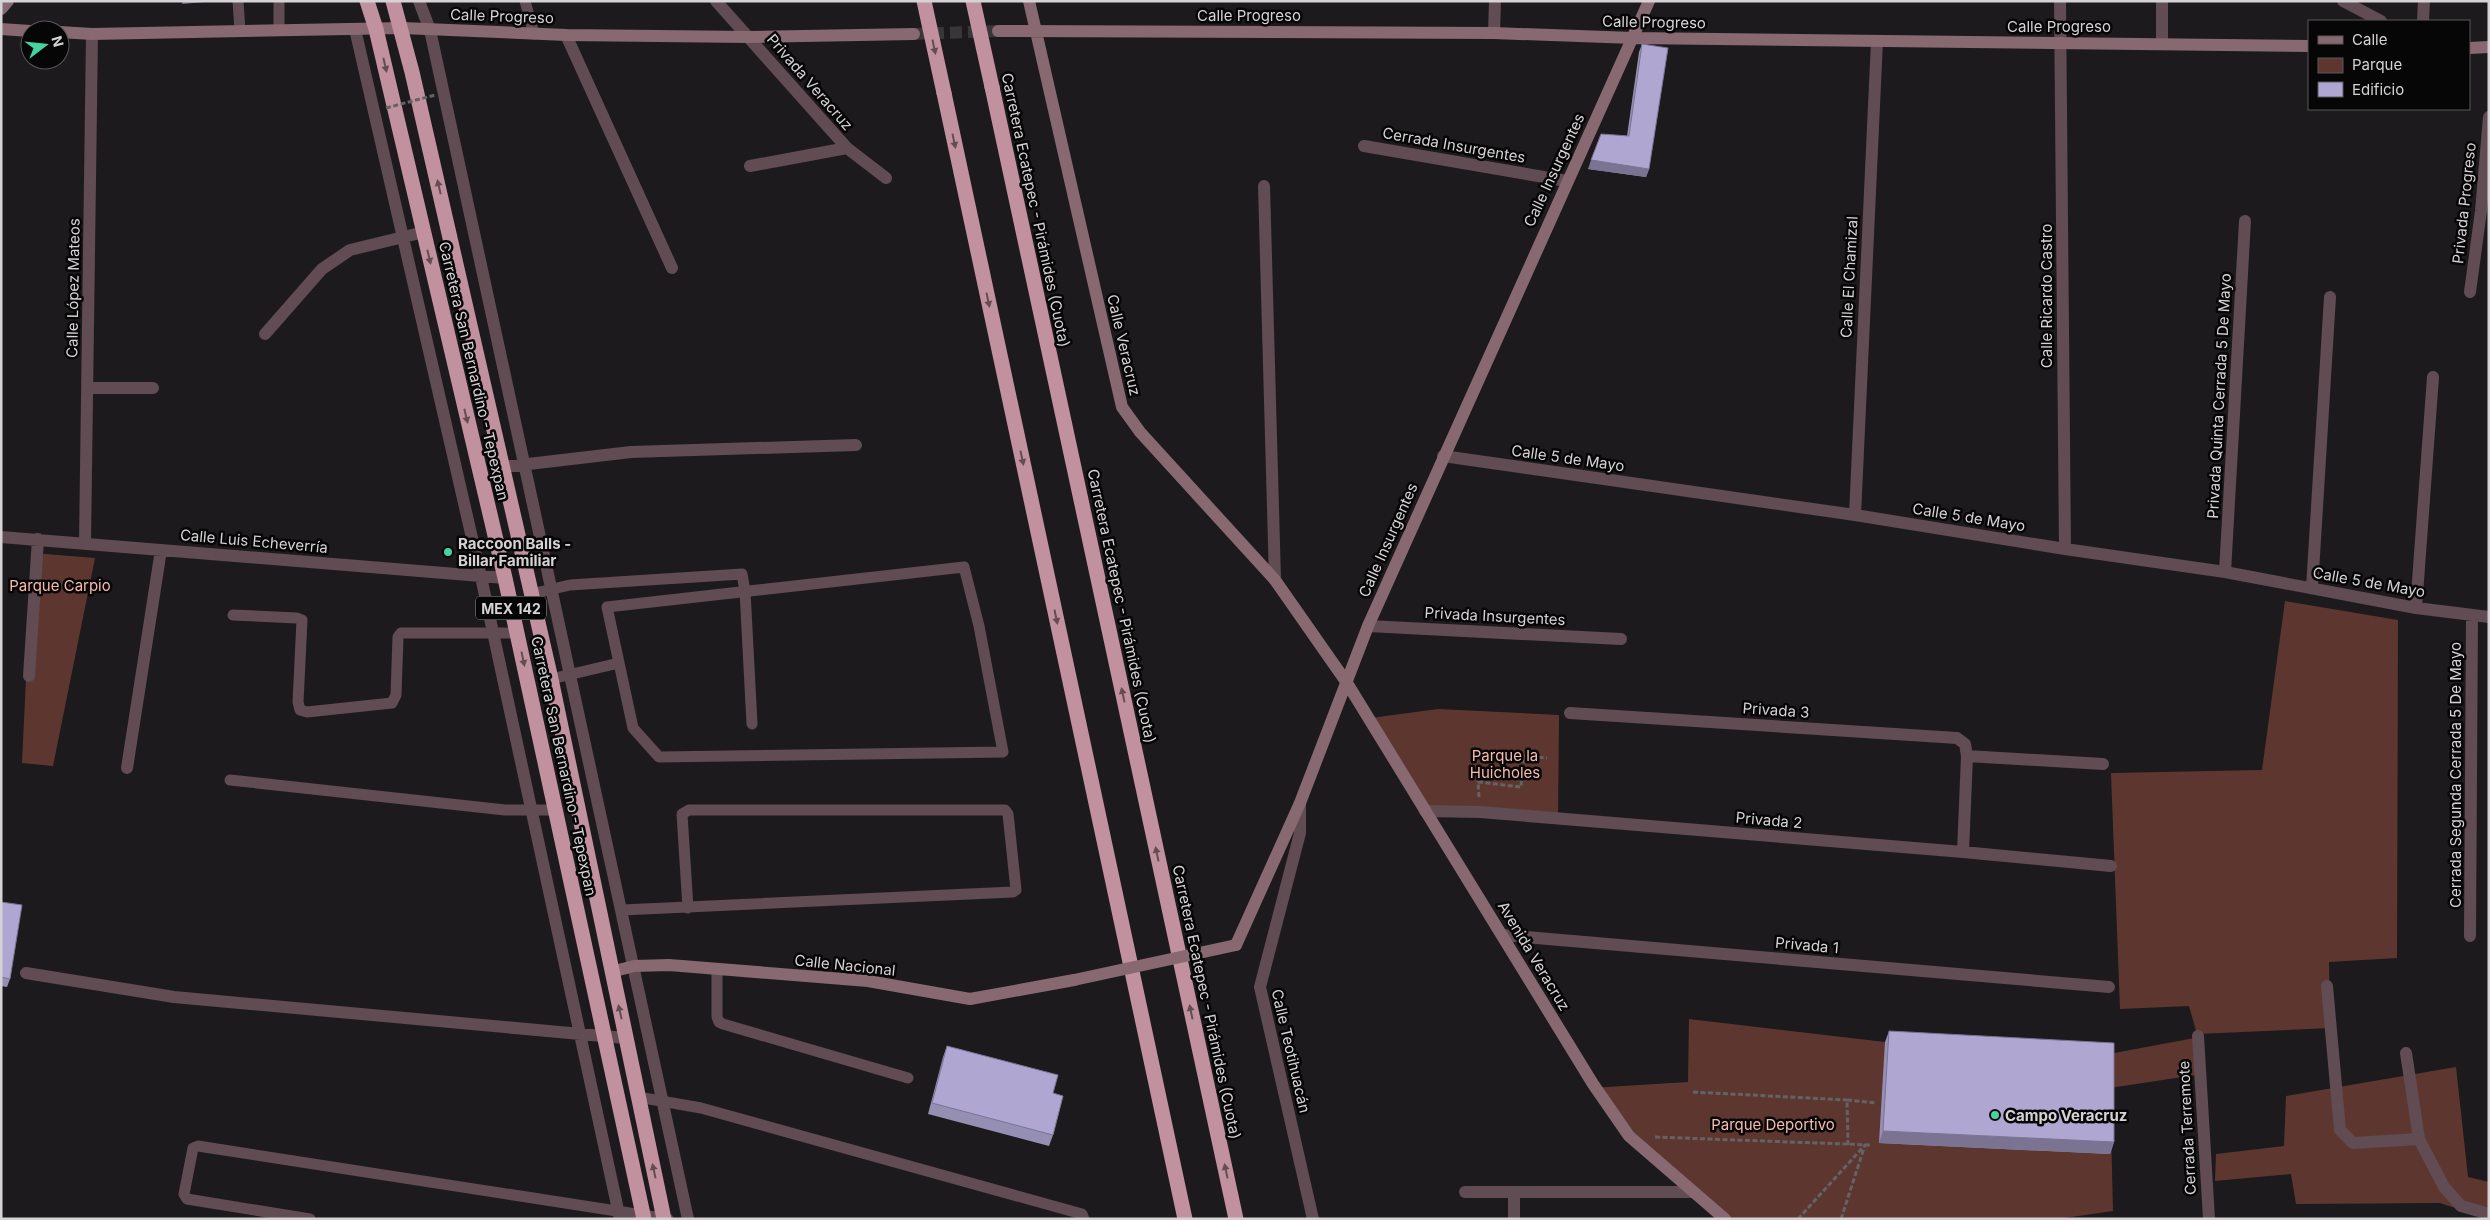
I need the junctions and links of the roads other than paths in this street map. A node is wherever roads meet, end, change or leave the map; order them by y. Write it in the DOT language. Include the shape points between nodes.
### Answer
graph roads {
  1 [pos="8,1"];
  2 [pos="238,1"];
  3 [pos="279,1"];
  4 [pos="367,1"];
  5 [pos="393,1"];
  6 [pos="419,1"];
  7 [pos="525,1"];
  8 [pos="716,1"];
  9 [pos="924,1"];
  10 [pos="973,1"];
  11 [pos="1029,1"];
  12 [pos="1494,1"];
  13 [pos="1649,1"];
  14 [pos="2060,1"];
  15 [pos="2162,1"];
  16 [pos="2343,1"];
  17 [pos="2424,1"];
  18 [pos="1,9"];
  19 [pos="2379,20"];
  20 [pos="2423,20"];
  21 [pos="402,28"];
  22 [pos="1,29"];
  23 [pos="356,29"];
  24 [pos="376,29"];
  25 [pos="20,30"];
  26 [pos="280,30"];
  27 [pos="430,30"];
  28 [pos="1036,30"];
  29 [pos="240,31"];
  30 [pos="998,31"];
  31 [pos="70,33"];
  32 [pos="1494,33"];
  33 [pos="92,34"];
  34 [pos="534,34"];
  35 [pos="914,34"];
  36 [pos="566,35"];
  37 [pos="749,37"];
  38 [pos="1633,38"];
  39 [pos="1877,41"];
  40 [pos="2060,42"];
  41 [pos="2162,43"];
  42 [pos="2308,46"];
  43 [pos="2489,47"];
  44 [pos="2470,48"];
  45 [pos="2489,117"];
  46 [pos="1364,146"];
  47 [pos="847,148"];
  48 [pos="750,166"];
  49 [pos="886,178"];
  50 [pos="1567,181"];
  51 [pos="1264,186"];
  52 [pos="2485,212"];
  53 [pos="2245,221"];
  54 [pos="424,232"];
  55 [pos="402,237"];
  56 [pos="672,268"];
  57 [pos="2470,292"];
  58 [pos="2330,297"];
  59 [pos="265,334"];
  60 [pos="2432,377"];
  61 [pos="88,388"];
  62 [pos="153,388"];
  63 [pos="856,445"];
  64 [pos="1443,456"];
  65 [pos="525,465"];
  66 [pos="503,466"];
  67 [pos="1855,515"];
  68 [pos="1,537"];
  69 [pos="38,539"];
  70 [pos="85,543"];
  71 [pos="2065,549"];
  72 [pos="160,550"];
  73 [pos="2225,572"];
  74 [pos="481,576"];
  75 [pos="505,578"];
  76 [pos="1275,580"];
  77 [pos="552,588"];
  78 [pos="2312,588"];
  79 [pos="745,591"];
  80 [pos="532,594"];
  81 [pos="2416,608"];
  82 [pos="233,615"];
  83 [pos="2472,615"];
  84 [pos="2489,617"];
  85 [pos="1368,626"];
  86 [pos="494,633"];
  87 [pos="517,633"];
  88 [pos="1621,639"];
  89 [pos="619,663"];
  90 [pos="571,675"];
  91 [pos="29,676"];
  92 [pos="551,679"];
  93 [pos="1347,683"];
  94 [pos="1570,713"];
  95 [pos="752,724"];
  96 [pos="1967,756"];
  97 [pos="2103,764"];
  98 [pos="127,768"];
  99 [pos="230,780"];
  100 [pos="1300,803"];
  101 [pos="556,810"];
  102 [pos="1425,811"];
  103 [pos="532,812"];
  104 [pos="1963,852"];
  105 [pos="2111,866"];
  106 [pos="688,908"];
  107 [pos="622,910"];
  108 [pos="1502,935"];
  109 [pos="2470,936"];
  110 [pos="634,966"];
  111 [pos="717,969"];
  112 [pos="611,972"];
  113 [pos="26,973"];
  114 [pos="1074,980"];
  115 [pos="2109,986"];
  116 [pos="2327,986"];
  117 [pos="579,1032"];
  118 [pos="605,1035"];
  119 [pos="2198,1036"];
  120 [pos="625,1038"];
  121 [pos="2406,1053"];
  122 [pos="908,1078"];
  123 [pos="638,1097"];
  124 [pos="661,1099"];
  125 [pos="2419,1139"];
  126 [pos="1465,1192"];
  127 [pos="1514,1192"];
  128 [pos="1693,1192"];
  129 [pos="2489,1214"];
  130 [pos="620,1216"];
  131 [pos="643,1217"];
  132 [pos="664,1218"];
  133 [pos="310,1219"];
  134 [pos="668,1219"];
  135 [pos="688,1219"];
  136 [pos="1084,1219"];
  137 [pos="1185,1219"];
  138 [pos="1236,1219"];
  139 [pos="1313,1219"];
  140 [pos="1514,1219"];
  141 [pos="1725,1219"];
  142 [pos="2209,1219"];
  1 -- 18 [label="street"];
  2 -- 29 [label="lane"];
  3 -- 26 [label="lane"];
  4 -- 24 [label="highway, Carretera San Bernardino - Tepexpan / MEX 142"];
  5 -- 21 [label="highway, Carretera San Bernardino - Tepexpan / MEX 142"];
  6 -- 27 [label="street"];
  7 -- 34 [label="lane"];
  8 -- 37 [label="street"];
  9 -- 137 [label="highway, one-way, bridge"];
  138 -- 10 [label="highway, Carretera Ecatepec - Pirámides (Cuota), one-way, bridge"];
  11 -- 28 [label="street, Calle Veracruz"];
  12 -- 32 [label="street"];
  13 -- 38 [label="street, Calle Insurgentes"];
  14 -- 40 [label="street, Calle Ricardo Castro"];
  15 -- 41 [label="street"];
  16 -- 19 [label="street"];
  17 -- 20 [label="street"];
  21 -- 24 [label="street, Calle Progreso"];
  21 -- 27 [label="street, Calle Progreso"];
  66 -- 21 [label="highway, Carretera San Bernardino - Tepexpan / MEX 142, one-way"];
  22 -- 25 [label="street"];
  23 -- 24 [label="street, Calle Progreso"];
  23 -- 26 [label="street, Calle Progreso"];
  23 -- 55 [label="street"];
  24 -- 54 [label="highway, Carretera San Bernardino - Tepexpan / MEX 142, one-way"];
  26 -- 29 [label="street, Calle Progreso"];
  27 -- 34 [label="street, Calle Progreso"];
  27 -- 65 [label="street"];
  28 -- 30 [label="street, Calle Progreso"];
  28 -- 32 [label="street, Calle Progreso"];
  28 -- 76 [label="street, Calle Veracruz" via="1122,407 1140,432"];
  29 -- 33 [label="street, Calle Progreso"];
  31 -- 33 [label="street, Calle Progreso"];
  32 -- 38 [label="street, Calle Progreso"];
  33 -- 61 [label="street, Calle López Mateos"];
  34 -- 36 [label="street, Calle Progreso"];
  35 -- 37 [label="street, Calle Progreso"];
  36 -- 37 [label="street, Calle Progreso"];
  36 -- 56 [label="street"];
  37 -- 47 [label="street, Privada Veracruz"];
  38 -- 39 [label="street, Calle Progreso"];
  38 -- 50 [label="street, Calle Insurgentes"];
  39 -- 40 [label="street, Calle Progreso"];
  39 -- 67 [label="street, Calle El Chamizal"];
  40 -- 41 [label="street, Calle Progreso"];
  40 -- 71 [label="street, Calle Ricardo Castro"];
  41 -- 42 [label="street, Calle Progreso"];
  43 -- 44 [label="street"];
  45 -- 52 [label="street, Privada Progreso"];
  46 -- 50 [label="street, Cerrada Insurgentes"];
  47 -- 48 [label="street, Privada Veracruz"];
  47 -- 49 [label="street, Privada Veracruz"];
  50 -- 64 [label="street, Calle Insurgentes"];
  51 -- 76 [label="street"];
  52 -- 57 [label="street, Privada Progreso"];
  53 -- 73 [label="street, Privada Quinta Cerrada 5 De Mayo"];
  54 -- 55 [label="street"];
  54 -- 75 [label="highway, Carretera San Bernardino - Tepexpan / MEX 142, one-way"];
  55 -- 59 [label="street" via="350,250 322,269"];
  55 -- 74 [label="street"];
  58 -- 78 [label="street"];
  60 -- 81 [label="street"];
  61 -- 62 [label="street"];
  61 -- 70 [label="street, Calle López Mateos"];
  63 -- 65 [label="street" via="631,452"];
  64 -- 67 [label="street, Calle 5 de Mayo"];
  64 -- 85 [label="street, Calle Insurgentes"];
  65 -- 66 [label="street"];
  65 -- 77 [label="street"];
  66 -- 80 [label="highway, Carretera San Bernardino - Tepexpan / MEX 142"];
  67 -- 71 [label="street, Calle 5 de Mayo"];
  68 -- 69 [label="street, Calle Luis Echeverría"];
  69 -- 70 [label="street, Calle Luis Echeverría"];
  69 -- 91 [label="street"];
  70 -- 72 [label="street, Calle Luis Echeverría"];
  71 -- 73 [label="street, Calle 5 de Mayo"];
  72 -- 74 [label="street, Calle Luis Echeverría"];
  72 -- 98 [label="street"];
  73 -- 78 [label="street, Calle 5 de Mayo"];
  74 -- 75 [label="street, Calle Luis Echeverría"];
  74 -- 86 [label="street"];
  75 -- 87 [label="highway, Carretera San Bernardino - Tepexpan / MEX 142"];
  76 -- 93 [label="street, Calle Veracruz"];
  77 -- 79 [label="lane" via="740,573 744,577"];
  77 -- 80 [label="lane"];
  77 -- 90 [label="street"];
  78 -- 81 [label="street, Calle 5 de Mayo"];
  79 -- 89 [label="lane" via="607,607"];
  79 -- 89 [label="lane" via="964,567 979,626 1003,752 659,757 633,728"];
  79 -- 95 [label="lane"];
  80 -- 92 [label="highway, Carretera San Bernardino - Tepexpan / MEX 142"];
  81 -- 83 [label="street, Calle 5 de Mayo"];
  82 -- 86 [label="lane" via="302,620 298,702 300,710 307,712 392,703 396,695 398,637 401,633"];
  83 -- 84 [label="street, Calle 5 de Mayo"];
  83 -- 109 [label="street, Cerrada Segunda Cerrada 5 De Mayo"];
  85 -- 88 [label="street, Privada Insurgentes"];
  85 -- 93 [label="street, Calle Insurgentes"];
  86 -- 87 [label="lane"];
  86 -- 103 [label="street"];
  87 -- 101 [label="highway, Carretera San Bernardino - Tepexpan / MEX 142, one-way"];
  89 -- 90 [label="lane"];
  90 -- 92 [label="lane"];
  90 -- 107 [label="street"];
  92 -- 112 [label="highway, Carretera San Bernardino - Tepexpan / MEX 142"];
  93 -- 100 [label="street, Calle Insurgentes"];
  93 -- 102 [label="street, Avenida Veracruz"];
  94 -- 96 [label="street, Privada 3" via="1957,738 1965,744"];
  96 -- 97 [label="street"];
  96 -- 104 [label="street"];
  99 -- 103 [label="lane"];
  100 -- 114 [label="street, Calle Insurgentes, bridge" via="1236,945"];
  100 -- 139 [label="street, Calle Teotihuacán" via="1300,833 1260,987"];
  101 -- 103 [label="lane"];
  101 -- 118 [label="highway, Carretera San Bernardino - Tepexpan / MEX 142"];
  102 -- 104 [label="street, Privada 2" via="1480,812"];
  102 -- 108 [label="street, Avenida Veracruz"];
  103 -- 117 [label="street"];
  104 -- 105 [label="street, Privada 2"];
  106 -- 106 [label="lane" via="682,814 689,810 1005,810 1008,814 1016,890 1013,892"];
  106 -- 107 [label="lane"];
  107 -- 110 [label="street"];
  108 -- 115 [label="street, Privada 1"];
  108 -- 128 [label="street, Avenida Veracruz" via="1593,1084 1629,1136"];
  110 -- 111 [label="street, Calle Nacional"];
  110 -- 112 [label="street, Calle Nacional"];
  110 -- 124 [label="street"];
  111 -- 114 [label="street, Calle Nacional" via="868,981 970,999"];
  111 -- 122 [label="lane" via="717,1017 723,1024"];
  120 -- 112 [label="highway, Carretera San Bernardino - Tepexpan / MEX 142, one-way"];
  113 -- 117 [label="street" via="174,997"];
  116 -- 125 [label="street" via="2340,1130 2353,1143"];
  117 -- 118 [label="street"];
  117 -- 130 [label="street"];
  118 -- 120 [label="street"];
  118 -- 131 [label="highway, Carretera San Bernardino - Tepexpan / MEX 142"];
  119 -- 142 [label="street, Cerrada Terremote"];
  120 -- 123 [label="highway, Carretera San Bernardino - Tepexpan / MEX 142"];
  121 -- 125 [label="street"];
  123 -- 124 [label="lane"];
  132 -- 123 [label="highway, Carretera San Bernardino - Tepexpan / MEX 142, one-way"];
  124 -- 135 [label="street"];
  124 -- 136 [label="lane" via="1082,1214"];
  125 -- 129 [label="street" via="2444,1186 2461,1206"];
  126 -- 127 [label="street"];
  127 -- 128 [label="street"];
  127 -- 140 [label="street"];
  128 -- 141 [label="street, Avenida Veracruz"];
  130 -- 131 [label="lane"];
  130 -- 133 [label="lane" via="198,1146 194,1148 184,1194 186,1199"];
  131 -- 132 [label="lane"];
  132 -- 134 [label="lane"];
}
